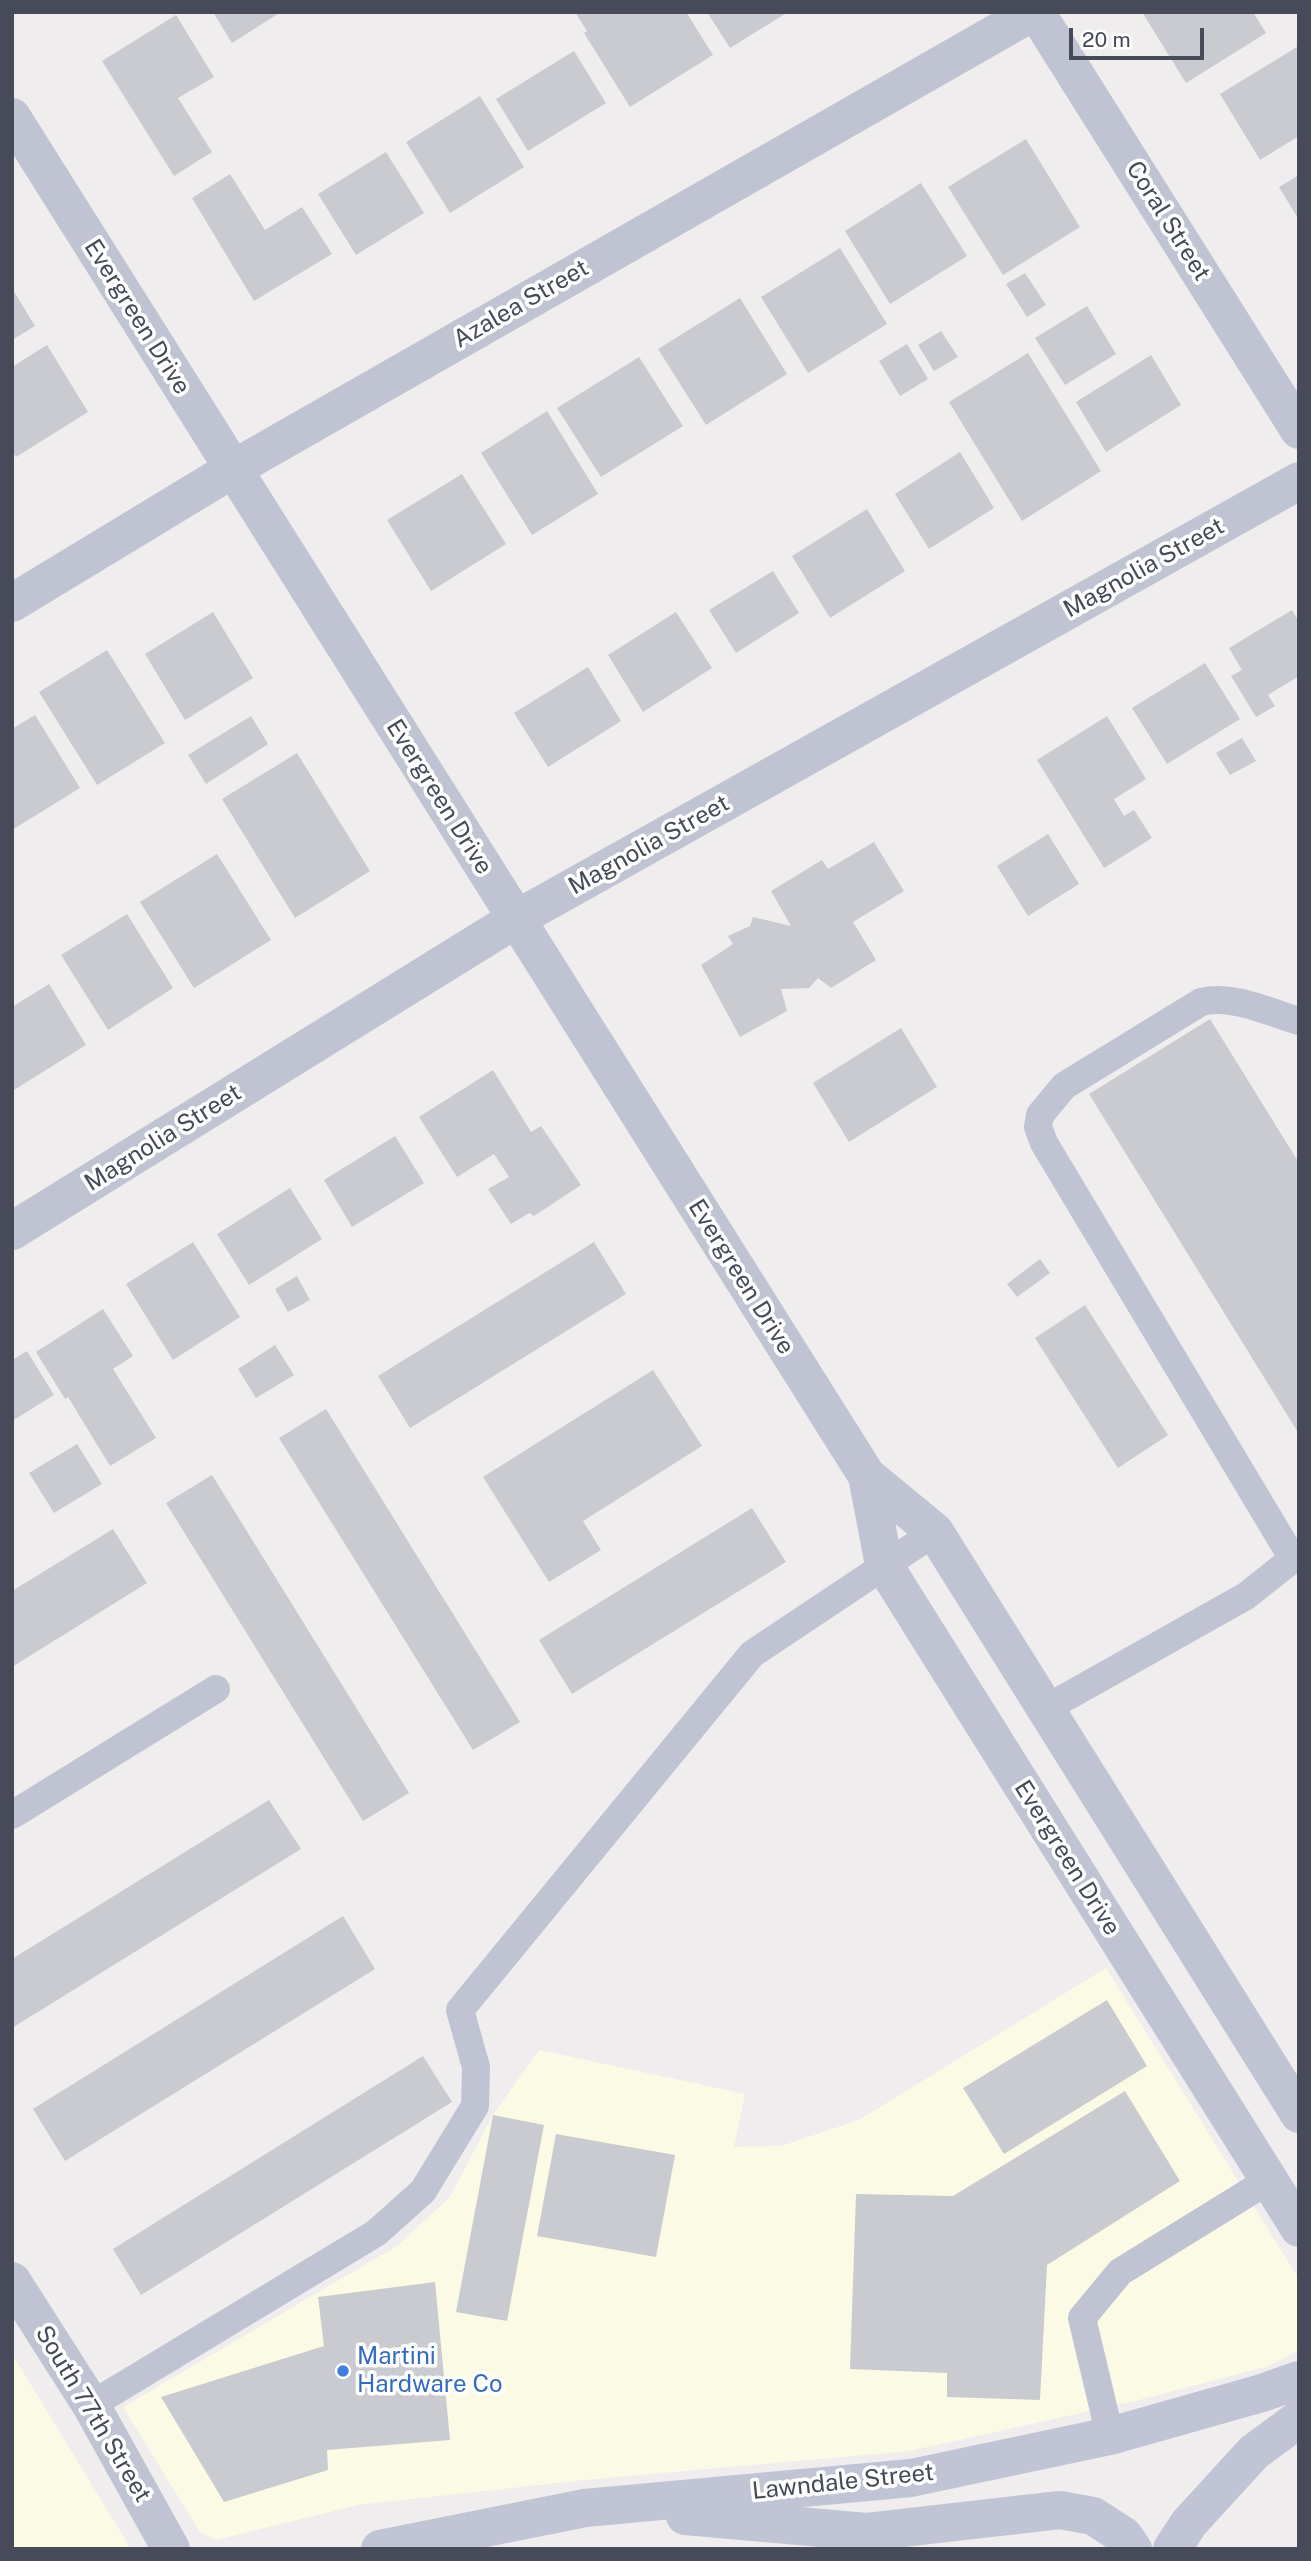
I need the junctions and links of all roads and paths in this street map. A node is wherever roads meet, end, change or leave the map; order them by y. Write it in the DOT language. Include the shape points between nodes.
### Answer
graph roads {
  1 [pos="1035,12"];
  2 [pos="12,117"];
  3 [pos="1299,430"];
  4 [pos="233,469"];
  5 [pos="1299,481"];
  6 [pos="12,603"];
  7 [pos="516,919"];
  8 [pos="1299,1021"];
  9 [pos="12,1231"];
  10 [pos="867,1476"];
  11 [pos="935,1532"];
  12 [pos="1296,1556"];
  13 [pos="884,1565"];
  14 [pos="216,1689"];
  15 [pos="1045,1709"];
  16 [pos="992,1738"];
  17 [pos="12,1815"];
  18 [pos="1299,2114"];
  19 [pos="1269,2180"];
  20 [pos="1299,2228"];
  21 [pos="12,2281"];
  22 [pos="1299,2380"];
  23 [pos="91,2405"];
  24 [pos="1299,2419"];
  25 [pos="1110,2436"];
  26 [pos="585,2508"];
  27 [pos="172,2549"];
  28 [pos="380,2549"];
  29 [pos="1133,2549"];
  30 [pos="1172,2549"];
  1 -- 3 [label="street, Coral Street"];
  1 -- 4 [label="street, Azalea Street"];
  2 -- 4 [label="street, Evergreen Drive"];
  4 -- 6 [label="street, Azalea Street"];
  4 -- 7 [label="street, Evergreen Drive"];
  5 -- 7 [label="street, Magnolia Street"];
  7 -- 9 [label="street, Magnolia Street"];
  7 -- 10 [label="street, Evergreen Drive"];
  8 -- 12 [label="lane" via="1229,1001 1201,1002 1064,1086 1040,1115 1038,1127"];
  10 -- 11 [label="street, Evergreen Drive"];
  10 -- 13 [label="street, Evergreen Drive"];
  11 -- 13 [label="lane"];
  11 -- 15 [label="street, Evergreen Drive"];
  12 -- 15 [label="lane" via="1246,1596"];
  13 -- 16 [label="street, Evergreen Drive"];
  13 -- 23 [label="lane" via="752,1654 460,2010 476,2067 475,2106 423,2191 376,2234"];
  14 -- 17 [label="lane"];
  15 -- 16 [label="street"];
  15 -- 18 [label="street, Evergreen Drive"];
  16 -- 19 [label="street, Evergreen Drive"];
  19 -- 20 [label="street, Evergreen Drive"];
  19 -- 25 [label="lane" via="1120,2272 1082,2318"];
  21 -- 23 [label="street, South 77th Street"];
  22 -- 25 [label="main road, Lawndale Street"];
  23 -- 27 [label="street, South 77th Street"];
  24 -- 30 [label="main road" via="1254,2452 1189,2523"];
  25 -- 26 [label="main road, Lawndale Street" via="911,2478"];
  26 -- 28 [label="main road, Lawndale Street"];
  26 -- 29 [label="main road" via="867,2532 1060,2510 1093,2516 1124,2536"];
}
